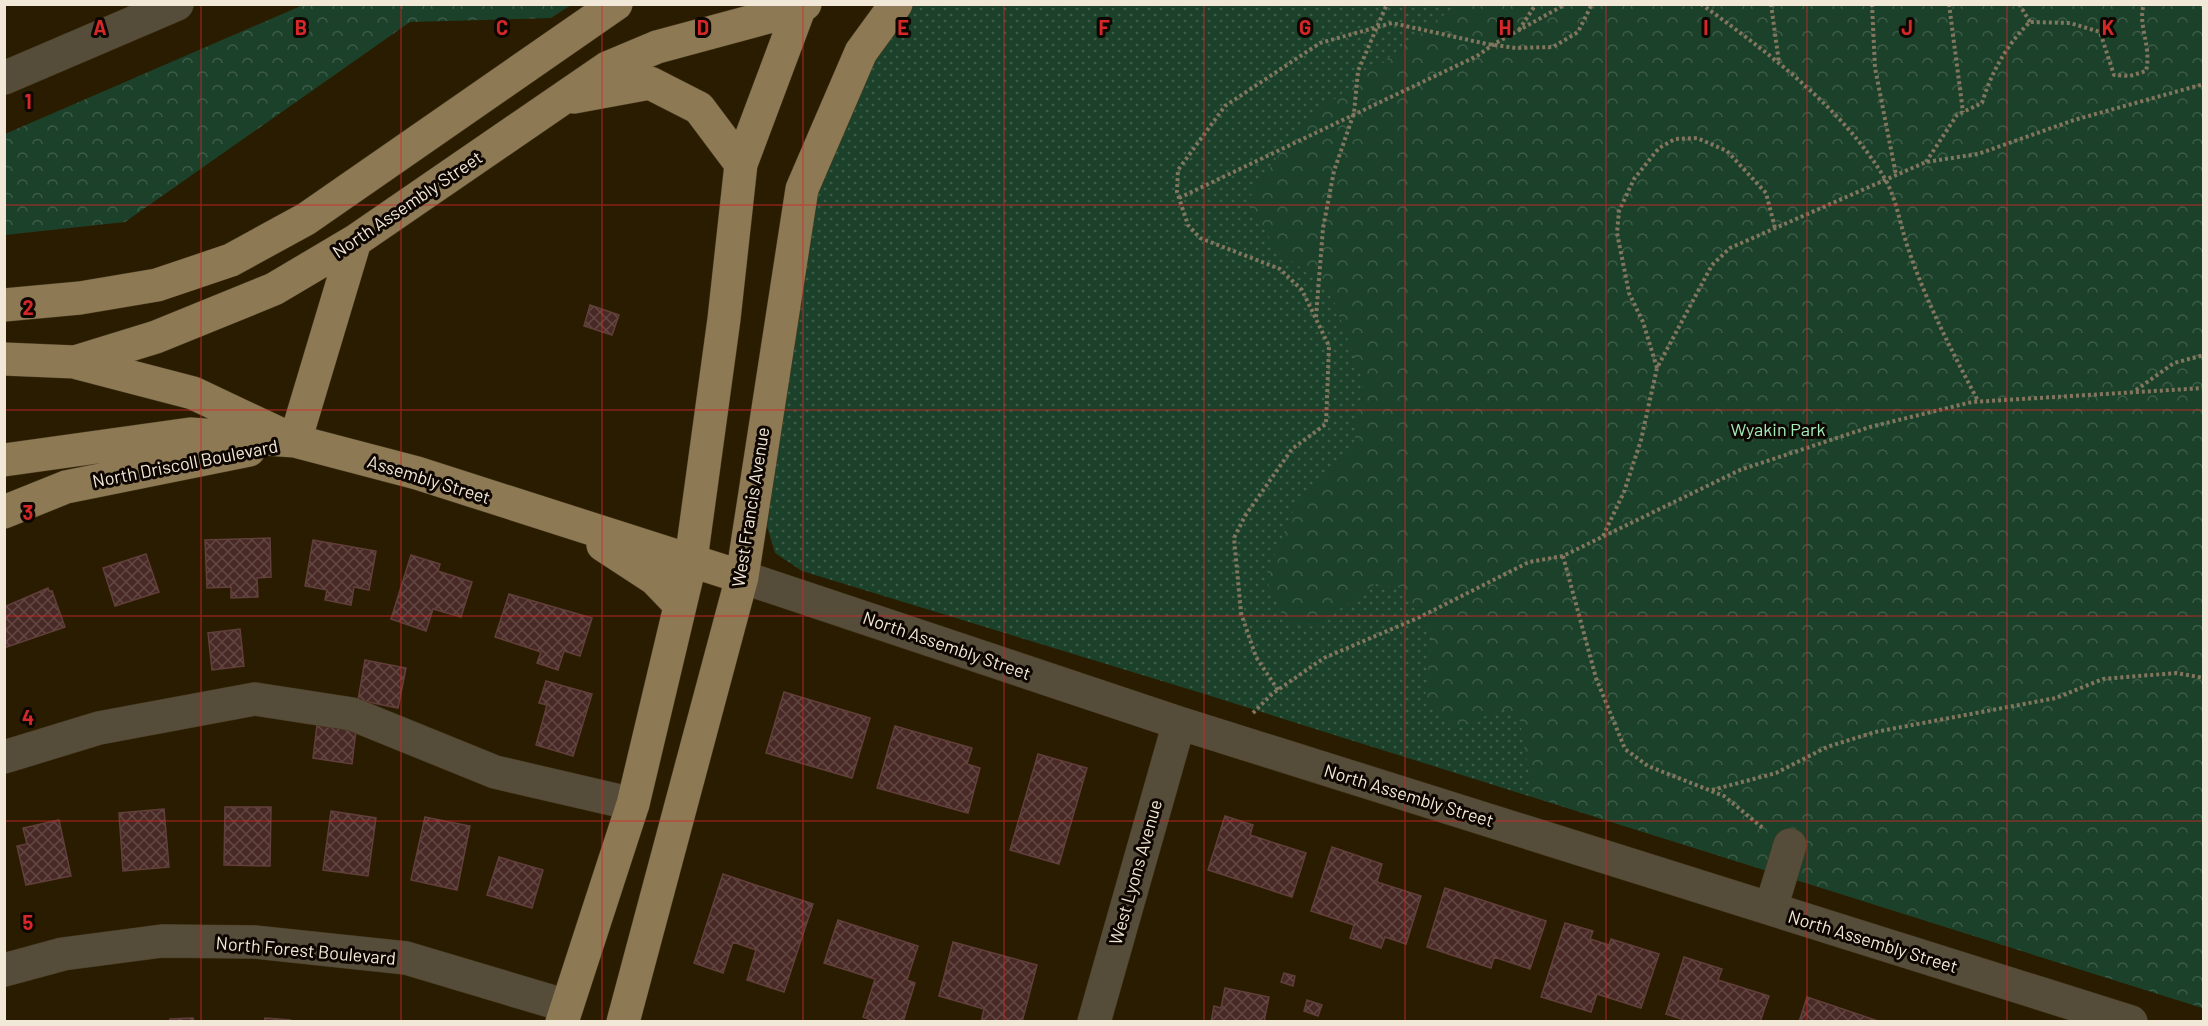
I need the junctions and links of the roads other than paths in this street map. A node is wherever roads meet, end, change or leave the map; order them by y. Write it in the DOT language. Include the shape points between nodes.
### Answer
graph roads {
  1 [pos="177,4"];
  2 [pos="616,4"];
  3 [pos="896,4"];
  4 [pos="801,6"];
  5 [pos="4,78"];
  6 [pos="563,99"];
  7 [pos="741,164"];
  8 [pos="355,241"];
  9 [pos="4,305"];
  10 [pos="4,342"];
  11 [pos="4,359"];
  12 [pos="75,362"];
  13 [pos="295,441"];
  14 [pos="4,460"];
  15 [pos="4,512"];
  16 [pos="562,522"];
  17 [pos="691,560"];
  18 [pos="741,576"];
  19 [pos="680,605"];
  20 [pos="1179,723"];
  21 [pos="4,757"];
  22 [pos="633,804"];
  23 [pos="1790,845"];
  24 [pos="1771,908"];
  25 [pos="4,970"];
  26 [pos="564,1014"];
  27 [pos="623,1022"];
  28 [pos="1094,1022"];
  29 [pos="2131,1022"];
  1 -- 5 [label="street"];
  2 -- 9 [label="main road" via="306,219 231,260 157,285"];
  3 -- 18 [label="main road, West Francis Avenue" via="861,52 802,189"];
  4 -- 6 [label="main road, North Assembly Street" via="657,47 607,68"];
  4 -- 7 [label="main road"];
  6 -- 7 [label="main road" via="650,83 699,108"];
  6 -- 8 [label="main road, North Assembly Street"];
  7 -- 17 [label="main road"];
  8 -- 12 [label="main road, North Assembly Street" via="274,289 156,337"];
  8 -- 13 [label="main road"];
  10 -- 12 [label="main road"];
  11 -- 12 [label="main road, North Assembly Street"];
  12 -- 13 [label="main road" via="194,393"];
  13 -- 14 [label="main road, North Driscoll Boulevard" via="189,434"];
  13 -- 15 [label="main road, North Driscoll Boulevard" via="66,487"];
  13 -- 16 [label="main road, Assembly Street" via="417,473"];
  16 -- 17 [label="main road, Assembly Street"];
  16 -- 19 [label="main road, Assembly Street" via="647,573"];
  17 -- 18 [label="main road, North Assembly Street"];
  17 -- 19 [label="main road"];
  18 -- 20 [label="street, North Assembly Street"];
  18 -- 27 [label="main road, West Francis Avenue"];
  19 -- 22 [label="main road"];
  20 -- 24 [label="street, North Assembly Street"];
  20 -- 28 [label="street, West Lyons Avenue"];
  21 -- 22 [label="street" via="99,728 255,699 352,714 495,772"];
  22 -- 26 [label="main road"];
  23 -- 24 [label="street"];
  24 -- 29 [label="street, North Assembly Street"];
  25 -- 26 [label="street, North Forest Boulevard" via="63,954 162,941 254,942 406,958"];
}
